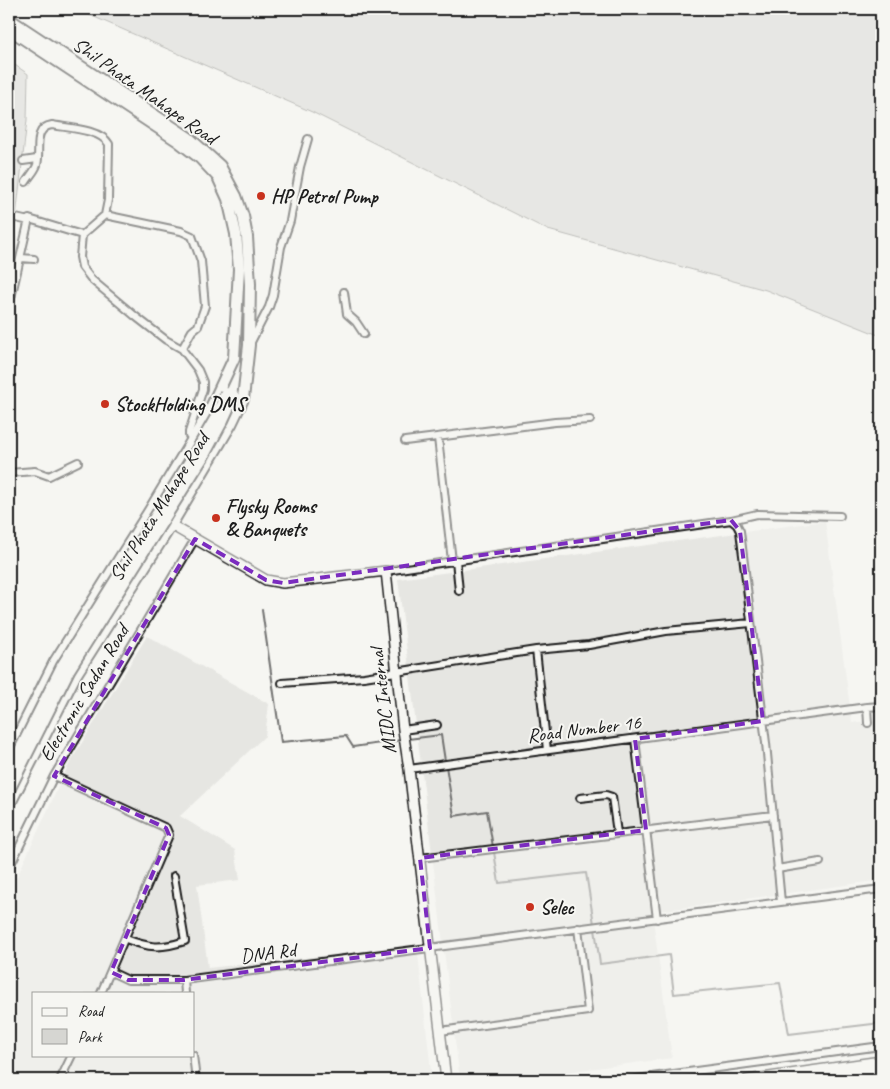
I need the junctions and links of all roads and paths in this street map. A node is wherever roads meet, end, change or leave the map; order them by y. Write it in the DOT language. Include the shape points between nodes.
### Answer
graph roads {
  1 [pos="9,19"];
  2 [pos="9,29"];
  3 [pos="37,43"];
  4 [pos="308,139"];
  5 [pos="37,159"];
  6 [pos="23,161"];
  7 [pos="26,182"];
  8 [pos="105,216"];
  9 [pos="16,218"];
  10 [pos="29,221"];
  11 [pos="82,235"];
  12 [pos="21,258"];
  13 [pos="34,258"];
  14 [pos="344,292"];
  15 [pos="10,294"];
  16 [pos="9,307"];
  17 [pos="364,334"];
  18 [pos="249,346"];
  19 [pos="182,349"];
  20 [pos="234,358"];
  21 [pos="246,360"];
  22 [pos="230,394"];
  23 [pos="200,398"];
  24 [pos="213,403"];
  25 [pos="590,420"];
  26 [pos="438,438"];
  27 [pos="193,440"];
  28 [pos="405,441"];
  29 [pos="214,453"];
  30 [pos="78,462"];
  31 [pos="9,473"];
  32 [pos="149,512"];
  33 [pos="840,516"];
  34 [pos="731,520"];
  35 [pos="171,525"];
  36 [pos="195,539"];
  37 [pos="454,561"];
  38 [pos="386,571"];
  39 [pos="459,591"];
  40 [pos="751,623"];
  41 [pos="536,650"];
  42 [pos="397,670"];
  43 [pos="282,683"];
  44 [pos="881,706"];
  45 [pos="867,707"];
  46 [pos="763,721"];
  47 [pos="868,723"];
  48 [pos="437,725"];
  49 [pos="402,730"];
  50 [pos="634,739"];
  51 [pos="11,743"];
  52 [pos="547,750"];
  53 [pos="9,754"];
  54 [pos="409,769"];
  55 [pos="9,772"];
  56 [pos="54,776"];
  57 [pos="9,790"];
  58 [pos="580,798"];
  59 [pos="9,805"];
  60 [pos="773,815"];
  61 [pos="646,830"];
  62 [pos="618,833"];
  63 [pos="420,858"];
  64 [pos="820,862"];
  65 [pos="9,868"];
  66 [pos="777,869"];
  67 [pos="174,876"];
  68 [pos="881,889"];
  69 [pos="781,902"];
  70 [pos="657,919"];
  71 [pos="580,928"];
  72 [pos="126,939"];
  73 [pos="430,948"];
  74 [pos="111,972"];
  75 [pos="184,980"];
  76 [pos="101,992"];
  77 [pos="185,992"];
  78 [pos="440,1031"];
  79 [pos="881,1046"];
  80 [pos="72,1056"];
  81 [pos="193,1056"];
  82 [pos="881,1061"];
  83 [pos="881,1068"];
  84 [pos="819,1076"];
  85 [pos="60,1080"];
  86 [pos="196,1080"];
  87 [pos="446,1080"];
  88 [pos="629,1080"];
  89 [pos="747,1080"];
  90 [pos="796,1080"];
  1 -- 3 [label="main road, Shil Phata Mahape Road"];
  2 -- 3 [label="main road, Shil Phata Mahape Road"];
  3 -- 18 [label="main road, Shil Phata Mahape Road" via="189,138 220,166 236,196 247,236"];
  3 -- 20 [label="main road, Shil Phata Mahape Road" via="178,141 218,178 228,199 236,234 239,269"];
  4 -- 18 [label="street" via="281,247 273,295"];
  5 -- 6 [label="street"];
  5 -- 7 [label="street"];
  5 -- 8 [label="street" via="38,141 46,126 89,132 106,138 109,144"];
  8 -- 11 [label="street"];
  8 -- 19 [label="street" via="192,236 201,261 205,306 198,326"];
  9 -- 10 [label="street"];
  10 -- 11 [label="street"];
  10 -- 12 [label="street"];
  11 -- 19 [label="street" via="82,267 92,280 166,340"];
  12 -- 13 [label="street"];
  12 -- 15 [label="street"];
  14 -- 17 [label="street" via="347,314"];
  15 -- 16 [label="street"];
  18 -- 21 [label="main road, Shil Phata Mahape Road"];
  19 -- 23 [label="street" via="203,382"];
  20 -- 22 [label="main road"];
  20 -- 24 [label="main road, Shil Phata Mahape Road"];
  21 -- 22 [label="main road"];
  21 -- 29 [label="main road, Shil Phata Mahape Road" via="242,399"];
  22 -- 55 [label="main road, bridge" via="62,666"];
  22 -- 57 [label="main road, bridge" via="223,420 69,670"];
  23 -- 24 [label="street"];
  23 -- 27 [label="street" via="189,432"];
  24 -- 27 [label="main road, Shil Phata Mahape Road"];
  25 -- 26 [label="street"];
  26 -- 28 [label="street"];
  26 -- 37 [label="street"];
  27 -- 29 [label="street"];
  27 -- 32 [label="main road, Shil Phata Mahape Road"];
  29 -- 35 [label="main road, Shil Phata Mahape Road"];
  30 -- 31 [label="street" via="49,476 35,471"];
  32 -- 35 [label="street"];
  32 -- 51 [label="main road, Shil Phata Mahape Road" via="55,662"];
  33 -- 34 [label="street" via="757,514"];
  34 -- 37 [label="street"];
  34 -- 40 [label="street" via="740,531"];
  35 -- 36 [label="street"];
  35 -- 59 [label="main road, Shil Phata Mahape Road" via="76,674"];
  36 -- 38 [label="street" via="266,580 283,583"];
  36 -- 56 [label="street, Electronic Sadan Road"];
  37 -- 38 [label="street"];
  37 -- 39 [label="street"];
  38 -- 42 [label="street, MIDC Internal"];
  40 -- 41 [label="street" via="666,631"];
  40 -- 46 [label="street"];
  41 -- 42 [label="street"];
  41 -- 52 [label="street"];
  42 -- 43 [label="street"];
  42 -- 49 [label="street, MIDC Internal"];
  44 -- 45 [label="street, Road Number 16"];
  45 -- 46 [label="street, Road Number 16"];
  45 -- 47 [label="street"];
  46 -- 50 [label="street, Road Number 16"];
  46 -- 60 [label="street"];
  48 -- 49 [label="street"];
  49 -- 54 [label="street, MIDC Internal"];
  50 -- 52 [label="street, Road Number 16"];
  50 -- 61 [label="street"];
  51 -- 53 [label="main road, Shil Phata Mahape Road"];
  52 -- 54 [label="street, Road Number 16"];
  54 -- 63 [label="street, MIDC Internal"];
  56 -- 65 [label="street, Electronic Sadan Road"];
  56 -- 72 [label="street" via="166,828 167,841"];
  58 -- 62 [label="street" via="612,797"];
  60 -- 61 [label="street"];
  60 -- 66 [label="street"];
  61 -- 62 [label="street"];
  61 -- 70 [label="street"];
  62 -- 63 [label="street"];
  63 -- 73 [label="street, MIDC Internal"];
  64 -- 66 [label="street"];
  66 -- 69 [label="street"];
  67 -- 72 [label="street" via="185,941 168,947 150,947"];
  68 -- 69 [label="street, DNA Rd"];
  69 -- 70 [label="street, DNA Rd"];
  70 -- 71 [label="street, DNA Rd"];
  71 -- 73 [label="street, DNA Rd"];
  71 -- 78 [label="street" via="588,1011"];
  72 -- 74 [label="street"];
  73 -- 75 [label="street, DNA Rd"];
  73 -- 78 [label="street, MIDC Internal"];
  74 -- 75 [label="street, DNA Rd" via="128,980"];
  74 -- 76 [label="street"];
  75 -- 77 [label="street"];
  78 -- 87 [label="street, MIDC Internal"];
  79 -- 88 [label="street"];
  80 -- 85 [label="street"];
  81 -- 86 [label="street"];
  82 -- 84 [label="street"];
  83 -- 84 [label="street"];
  84 -- 89 [label="street"];
  84 -- 90 [label="street"];
}
